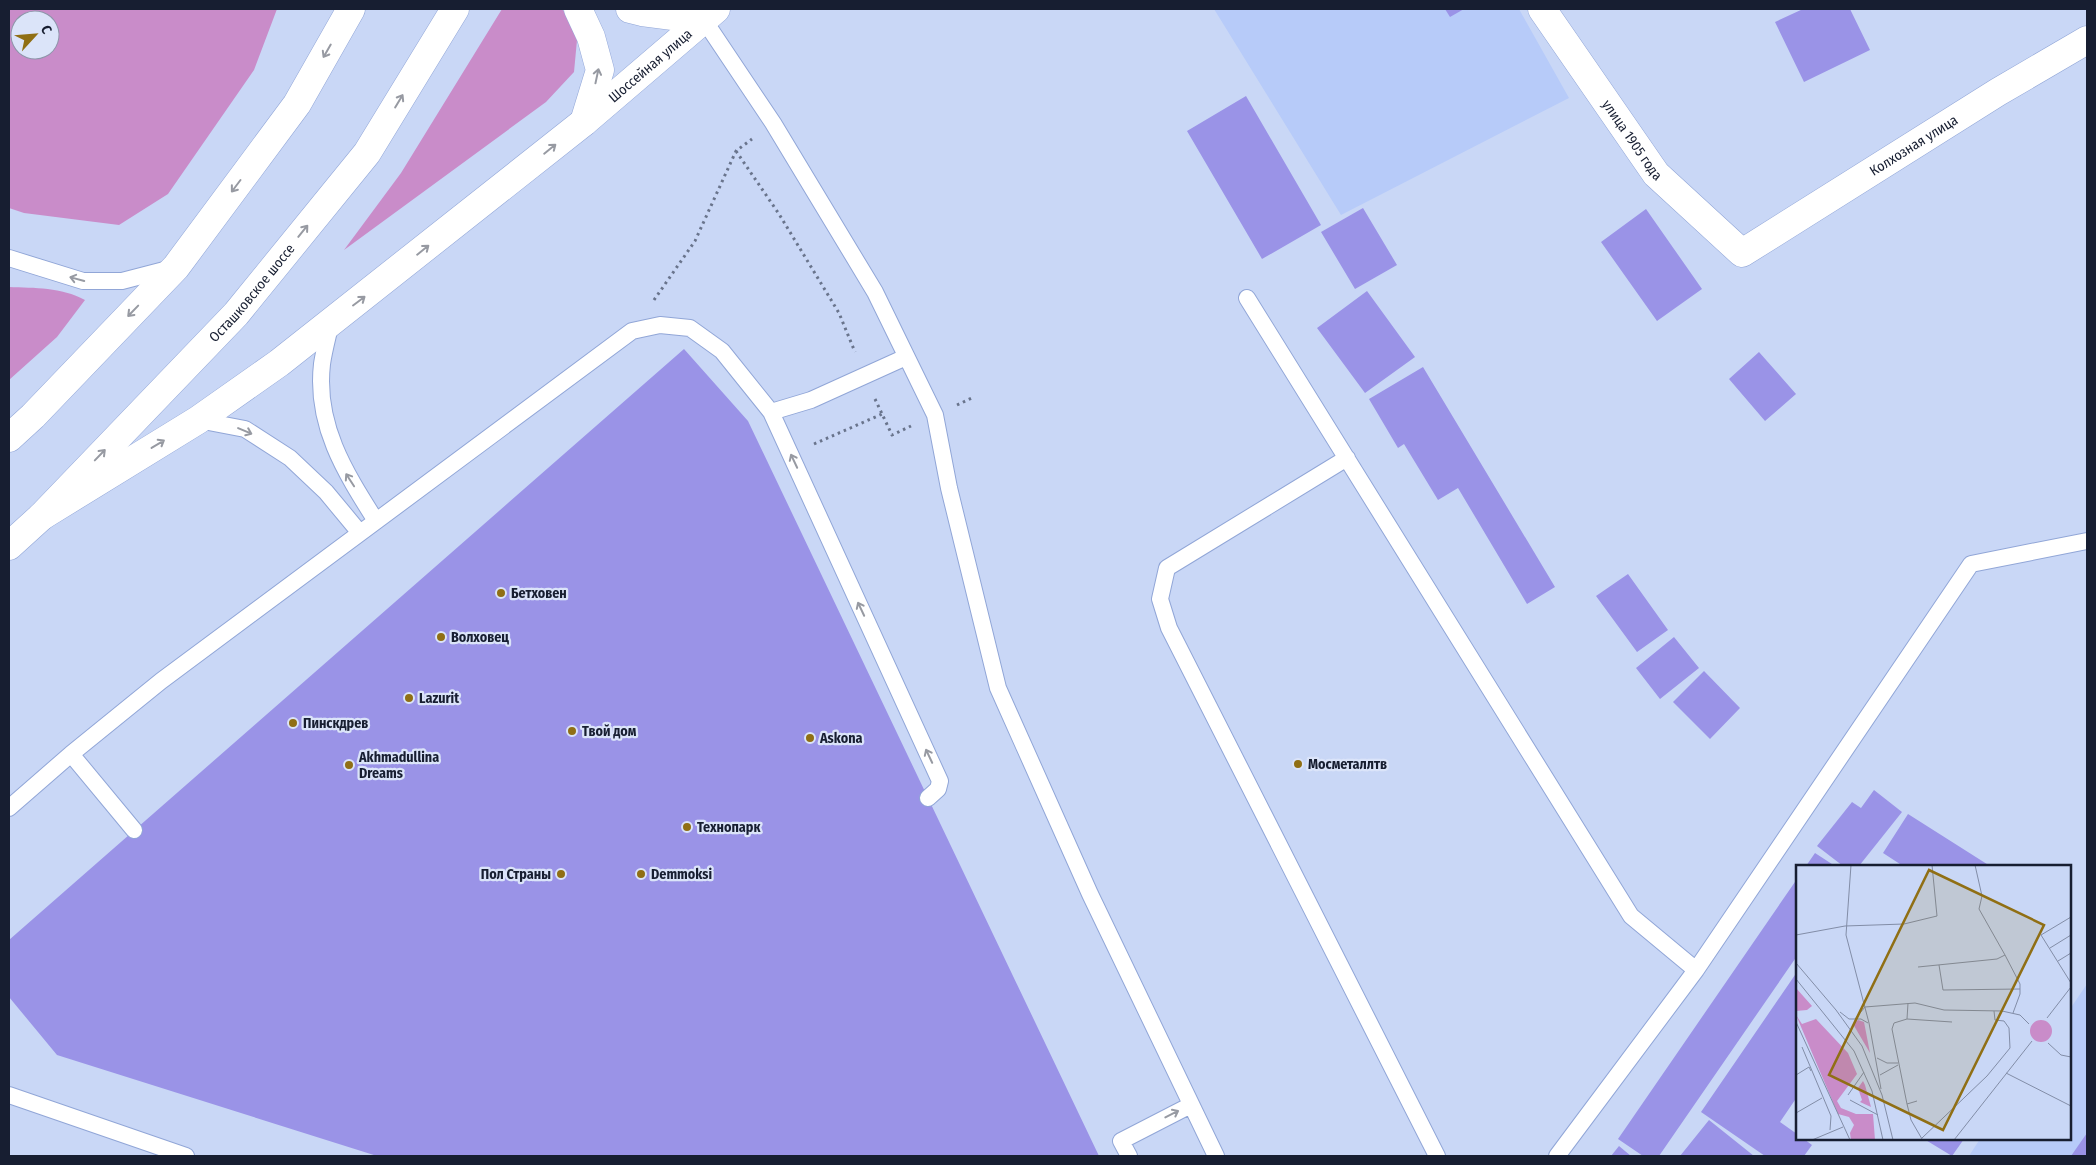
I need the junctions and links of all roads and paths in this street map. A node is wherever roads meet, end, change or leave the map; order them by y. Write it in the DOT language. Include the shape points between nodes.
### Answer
graph roads {
  1 [pos="351,9"];
  2 [pos="455,9"];
  3 [pos="578,9"];
  4 [pos="630,9"];
  5 [pos="1542,9"];
  6 [pos="710,14"];
  7 [pos="2087,40"];
  8 [pos="584,122"];
  9 [pos="1742,253"];
  10 [pos="9,258"];
  11 [pos="176,267"];
  12 [pos="1246,298"];
  13 [pos="839,313"];
  14 [pos="332,321"];
  15 [pos="632,331"];
  16 [pos="906,357"];
  17 [pos="771,412"];
  18 [pos="882,414"];
  19 [pos="198,420"];
  20 [pos="9,438"];
  21 [pos="791,454"];
  22 [pos="1347,458"];
  23 [pos="42,516"];
  24 [pos="376,521"];
  25 [pos="360,533"];
  26 [pos="2087,541"];
  27 [pos="9,546"];
  28 [pos="71,754"];
  29 [pos="928,798"];
  30 [pos="9,808"];
  31 [pos="134,830"];
  32 [pos="1696,970"];
  33 [pos="9,1095"];
  34 [pos="1191,1105"];
  35 [pos="186,1156"];
  36 [pos="1129,1156"];
  37 [pos="1216,1156"];
  38 [pos="1437,1156"];
  39 [pos="1557,1156"];
  1 -- 11 [label="street, one-way" via="297,104"];
  23 -- 2 [label="street, Осташковское шоссе, one-way" via="236,314 342,184 367,153"];
  8 -- 3 [label="street, one-way" via="600,70 591,37"];
  4 -- 6 [label="street"];
  5 -- 9 [label="street, улица 1905 года" via="1656,174"];
  6 -- 8 [label="street, Шоссейная улица"];
  6 -- 16 [label="lane" via="875,292"];
  7 -- 9 [label="street, Колхозная улица" via="1998,92"];
  14 -- 8 [label="street, Шоссейная улица, one-way"];
  11 -- 10 [label="lane, one-way" via="122,280 83,281"];
  11 -- 20 [label="street, one-way"];
  12 -- 22 [label="lane"];
  13 -- 15 [label="path" via="736,151 695,241"];
  14 -- 19 [label="street, Шоссейная улица"];
  24 -- 14 [label="lane, one-way" via="345,471 327,426 321,389 322,363"];
  15 -- 17 [label="lane" via="660,325 690,328 722,351"];
  15 -- 24 [label="lane"];
  16 -- 17 [label="lane" via="811,400"];
  16 -- 34 [label="lane" via="935,415 949,488 998,688 1090,894"];
  17 -- 21 [label="lane"];
  18 -- 21 [label="path"];
  23 -- 19 [label="street, Шоссейная улица, one-way"];
  19 -- 25 [label="lane, one-way" via="245,429 290,458 326,492"];
  29 -- 21 [label="lane, one-way" via="938,789 940,782"];
  22 -- 32 [label="lane" via="1631,916"];
  22 -- 38 [label="lane" via="1167,568 1160,599 1169,628"];
  23 -- 27 [label="street, Осташковское шоссе"];
  24 -- 25 [label="lane"];
  25 -- 28 [label="lane" via="161,681"];
  26 -- 32 [label="lane" via="1971,564"];
  28 -- 30 [label="lane"];
  28 -- 31 [label="lane"];
  32 -- 39 [label="lane"];
  33 -- 35 [label="lane"];
  36 -- 34 [label="lane, one-way" via="1121,1141"];
  34 -- 37 [label="lane"];
}
